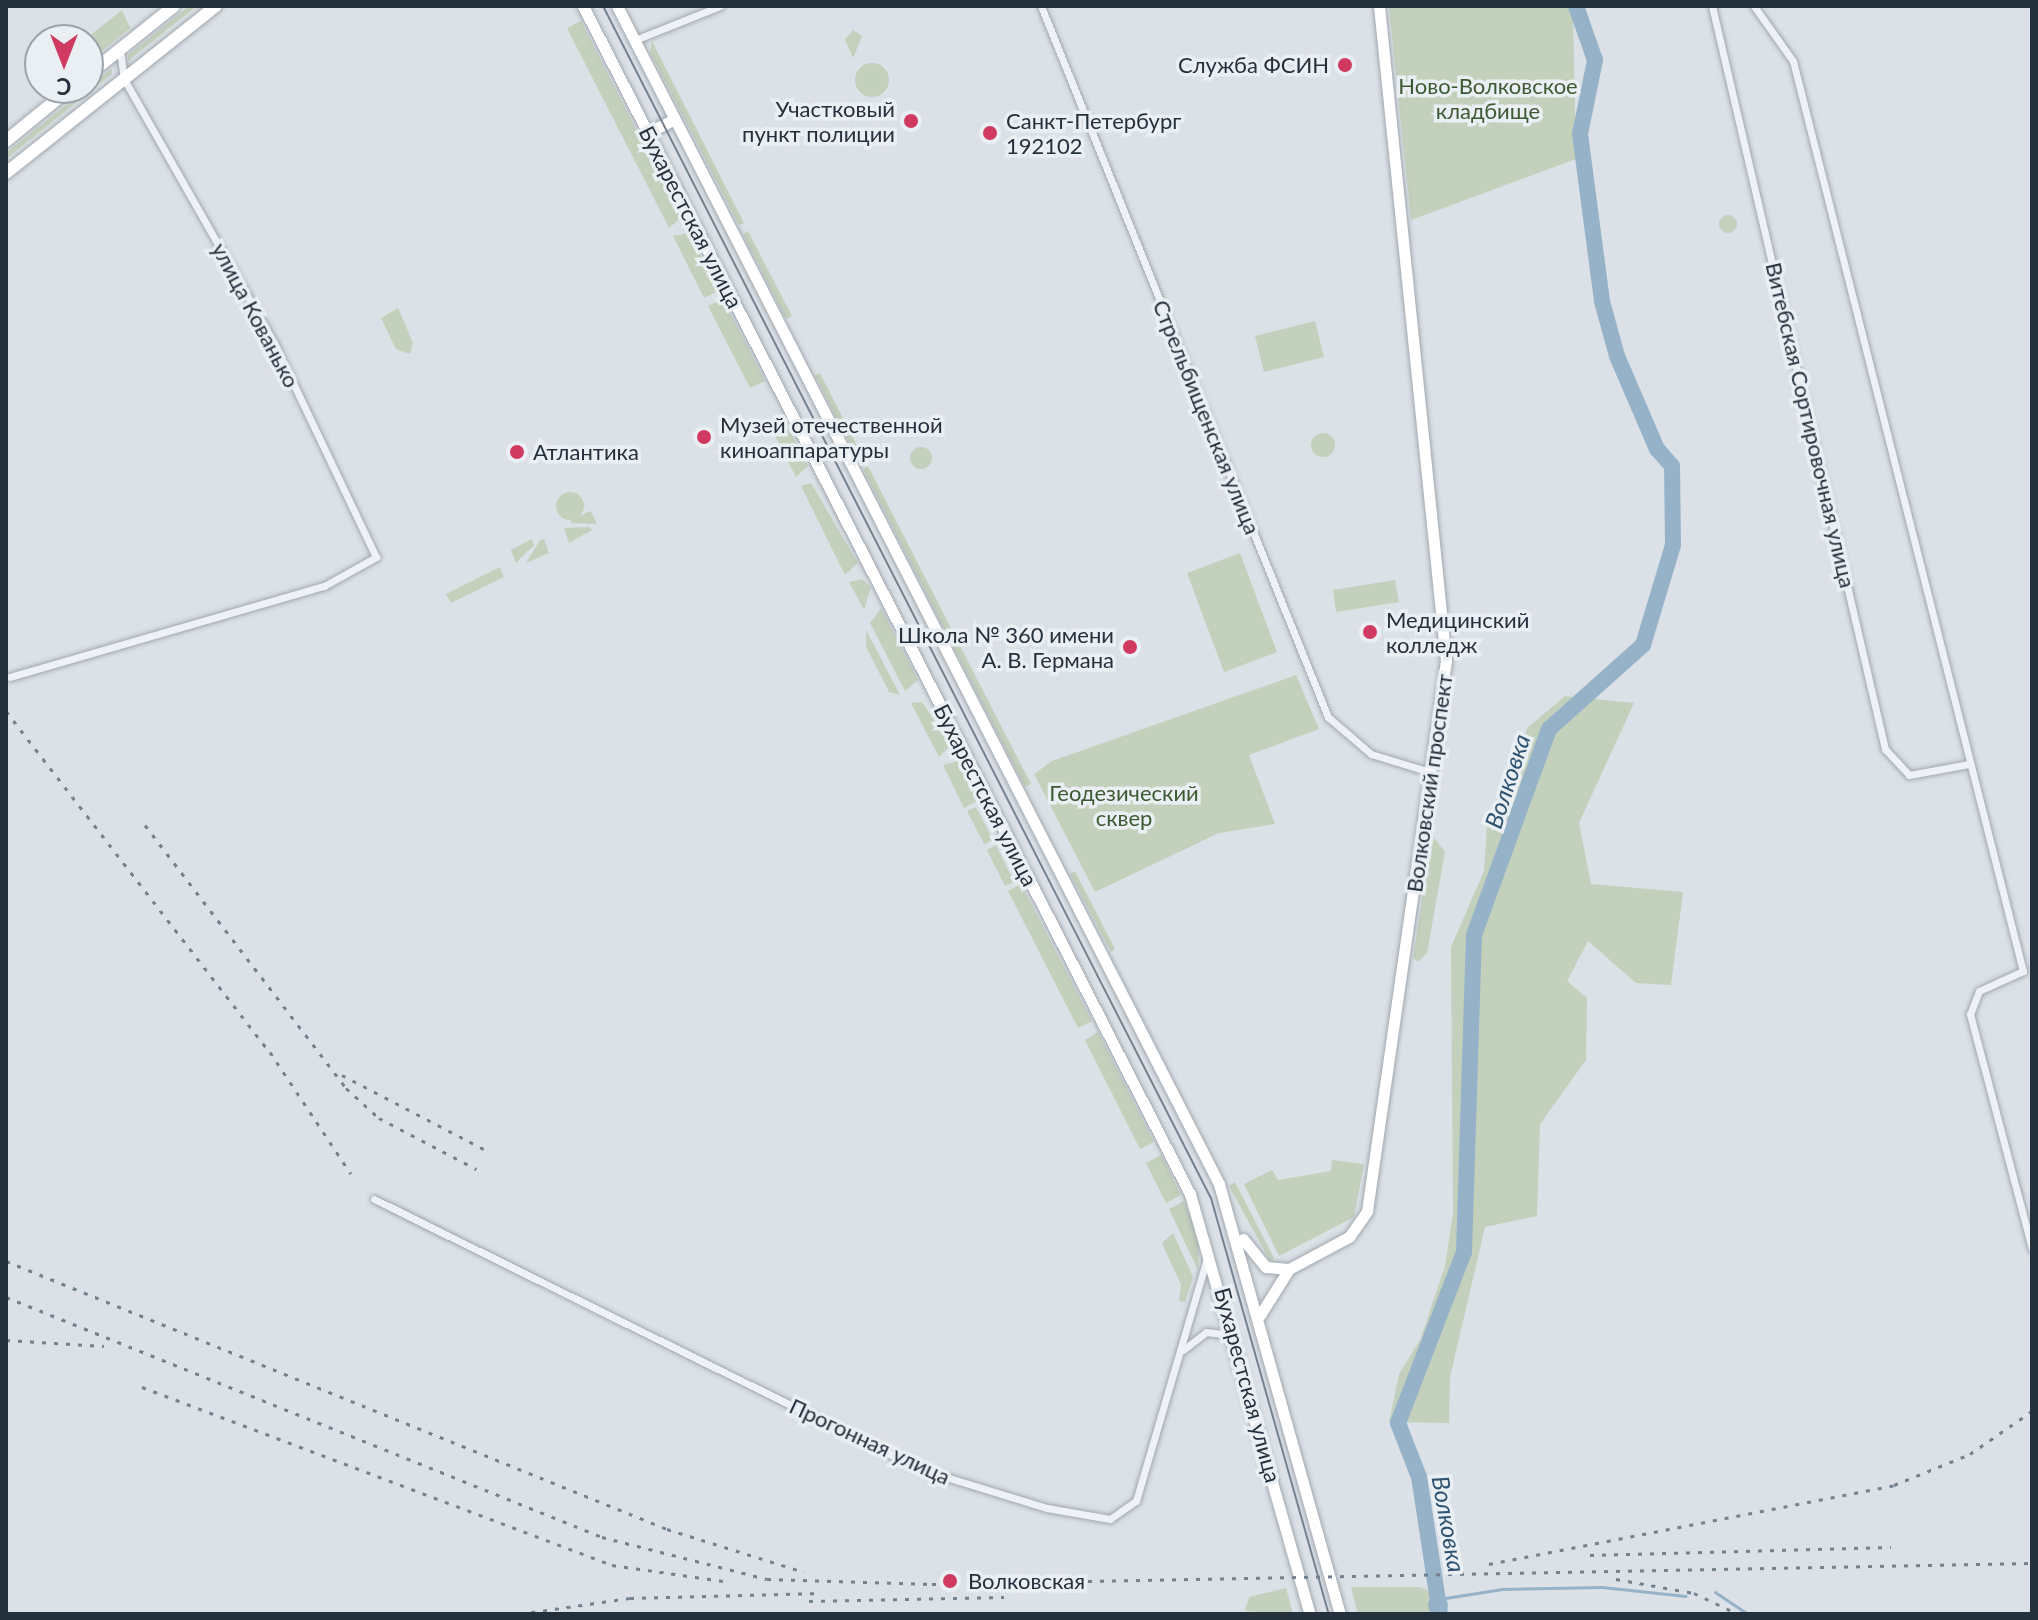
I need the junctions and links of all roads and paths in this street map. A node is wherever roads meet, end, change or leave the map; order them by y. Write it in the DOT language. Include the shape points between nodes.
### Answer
graph roads {
  1 [pos="174,6"];
  2 [pos="216,6"];
  3 [pos="583,6"];
  4 [pos="617,6"];
  5 [pos="720,6"];
  6 [pos="1041,6"];
  7 [pos="1379,6"];
  8 [pos="1712,6"];
  9 [pos="1754,6"];
  10 [pos="635,40"];
  11 [pos="120,49"];
  12 [pos="104,62"];
  13 [pos="124,79"];
  14 [pos="51,104"];
  15 [pos="674,119"];
  16 [pos="649,132"];
  17 [pos="6,141"];
  18 [pos="6,173"];
  19 [pos="10,677"];
  20 [pos="1969,764"];
  21 [pos="1430,772"];
  22 [pos="374,1199"];
  23 [pos="1238,1233"];
  24 [pos="1210,1248"];
  25 [pos="2032,1249"];
  26 [pos="1289,1269"];
  27 [pos="1260,1316"];
  28 [pos="1236,1339"];
  29 [pos="1183,1350"];
  30 [pos="1310,1614"];
  31 [pos="1340,1614"];
  1 -- 11 [label="main road"];
  2 -- 13 [label="main road"];
  3 -- 16 [label="main road, Бухарестская улица"];
  4 -- 10 [label="main road, Бухарестская улица"];
  5 -- 10 [label="street"];
  6 -- 21 [label="street, Стрельбищенская улица" via="1328,717 1371,754"];
  7 -- 21 [label="main road, Волковский проспект" via="1447,649"];
  8 -- 20 [label="street, Витебская Сортировочная улица" via="1885,749 1909,775"];
  9 -- 20 [label="street" via="1793,61"];
  10 -- 15 [label="main road, Бухарестская улица"];
  11 -- 12 [label="main road"];
  11 -- 13 [label="street"];
  13 -- 18 [label="main road"];
  13 -- 19 [label="street, улица Кованько" via="274,343 376,557 324,586"];
  14 -- 17 [label="main road"];
  15 -- 16 [label="main road"];
  15 -- 23 [label="main road, Бухарестская улица"];
  16 -- 24 [label="main road, Бухарестская улица" via="1166,1144"];
  20 -- 25 [label="street" via="2023,971 1979,991 1970,1014"];
  21 -- 26 [label="main road, Волковский проспект" via="1367,1211 1349,1237"];
  22 -- 29 [label="street, Прогонная улица" via="920,1469 1047,1508 1110,1519 1130,1511"];
  23 -- 26 [label="main road" via="1266,1267"];
  23 -- 27 [label="main road, Бухарестская улица"];
  24 -- 28 [label="main road, Бухарестская улица"];
  24 -- 29 [label="street, Прогонная улица"];
  26 -- 27 [label="main road"];
  27 -- 31 [label="main road, Бухарестская улица"];
  28 -- 29 [label="street" via="1211,1331"];
  28 -- 30 [label="main road, Бухарестская улица"];
}
